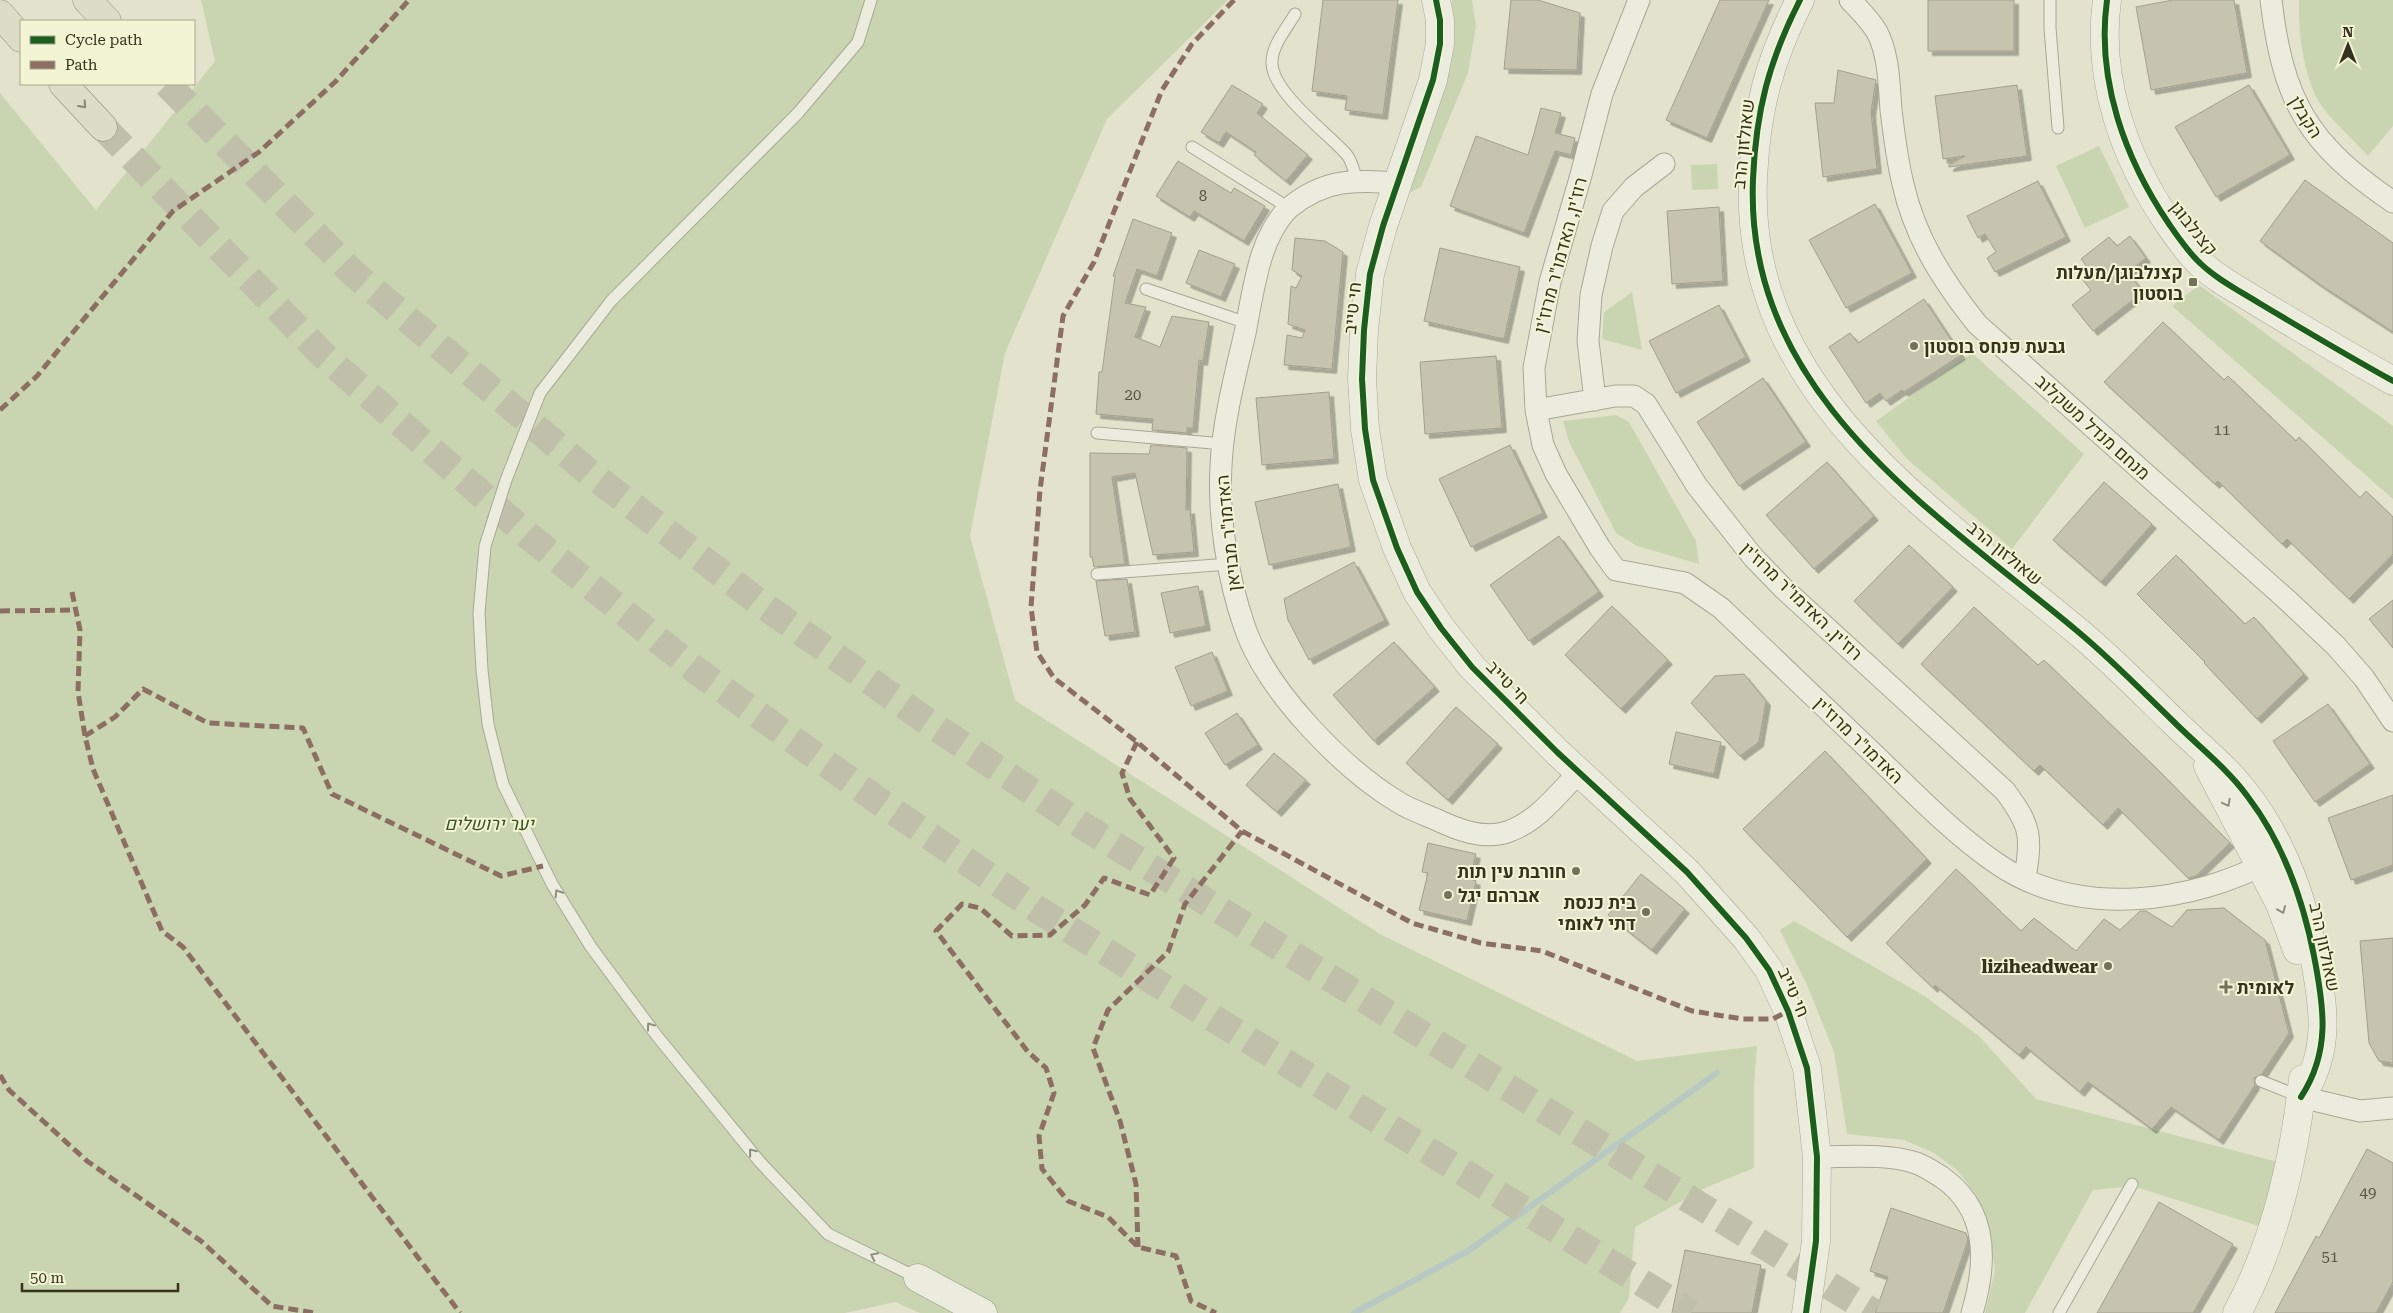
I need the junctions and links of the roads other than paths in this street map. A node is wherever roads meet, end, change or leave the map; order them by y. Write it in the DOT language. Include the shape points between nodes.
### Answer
graph roads {
  1 [pos="87,0"];
  2 [pos="871,0"];
  3 [pos="1436,0"];
  4 [pos="1639,0"];
  5 [pos="1800,0"];
  6 [pos="1850,0"];
  7 [pos="2050,0"];
  8 [pos="2107,0"];
  9 [pos="2272,0"];
  10 [pos="0,14"];
  11 [pos="1295,14"];
  12 [pos="106,20"];
  13 [pos="20,37"];
  14 [pos="64,85"];
  15 [pos="103,127"];
  16 [pos="2058,128"];
  17 [pos="1192,147"];
  18 [pos="1664,164"];
  19 [pos="1357,180"];
  20 [pos="1398,183"];
  21 [pos="2393,202"];
  22 [pos="1289,208"];
  23 [pos="1146,289"];
  24 [pos="1247,323"];
  25 [pos="2393,382"];
  26 [pos="1594,400"];
  27 [pos="1536,410"];
  28 [pos="1096,433"];
  29 [pos="1224,444"];
  30 [pos="1229,564"];
  31 [pos="1096,574"];
  32 [pos="2393,721"];
  33 [pos="1579,772"];
  34 [pos="2272,860"];
  35 [pos="2025,878"];
  36 [pos="2261,1081"];
  37 [pos="2301,1097"];
  38 [pos="2393,1108"];
  39 [pos="1817,1157"];
  40 [pos="2132,1184"];
  41 [pos="918,1278"];
  42 [pos="954,1313"];
  43 [pos="983,1313"];
  44 [pos="1806,1313"];
  45 [pos="1972,1313"];
  46 [pos="2059,1313"];
  47 [pos="2237,1313"];
  1 -- 12 [label="highway"];
  41 -- 2 [label="lane, one-way" via="828,1234 760,1162 657,1036 591,947 552,884 504,784 488,724 479,613 485,546 506,480 540,393 611,301 798,113 858,42"];
  3 -- 20 [label="street, חי טייב" via="1440,44 1434,80"];
  4 -- 27 [label="street, רוז'ין, האדמו\"ר מרוז'ין" via="1602,94 1550,282 1534,368"];
  5 -- 34 [label="street, שאולזון הרב" via="1780,42 1763,93 1756,132 1752,196 1754,235 1764,282 1778,322 1796,358 1834,413 1919,502 2080,632 2197,744"];
  6 -- 32 [label="street, מנחם מנדל משקלוב" via="1877,32 1885,53 1903,185 1916,227 1954,295 1977,324 2329,639 2364,678"];
  7 -- 16 [label="lane"];
  8 -- 25 [label="street, קצנלבוגן" via="2106,60 2120,128 2150,196 2177,235 2200,263 2242,292"];
  9 -- 21 [label="street, הקבלן" via="2280,60 2291,94 2305,120 2326,148 2345,166"];
  10 -- 13 [label="highway"];
  11 -- 19 [label="lane" via="1274,49 1271,63 1292,101 1348,156"];
  14 -- 15 [label="highway, one-way"];
  17 -- 22 [label="lane"];
  18 -- 26 [label="street" via="1634,188 1614,211 1602,246 1591,295 1588,341"];
  19 -- 20 [label="street, האדמו\"ר מבויאן"];
  19 -- 22 [label="street, האדמו\"ר מבויאן" via="1343,181 1313,192"];
  20 -- 33 [label="street, חי טייב" via="1382,226 1370,274 1364,330 1365,430 1373,480 1397,548 1417,592 1441,628 1492,687"];
  22 -- 24 [label="street, האדמו\"ר מבויאן" via="1278,221 1262,254"];
  23 -- 24 [label="lane"];
  24 -- 29 [label="street, האדמו\"ר מבויאן"];
  26 -- 27 [label="street, רוז'ין, האדמו\"ר מרוז'ין"];
  26 -- 35 [label="street, רוז'ין, האדמו\"ר מרוז'ין" via="1634,396 1646,404 1697,486 1753,557 2005,791 2020,810 2031,845"];
  27 -- 35 [label="street, האדמו\"ר מרוז'ין" via="1543,445 1556,474 1616,570 1684,583 1721,608 1930,807 1997,864"];
  28 -- 29 [label="lane"];
  29 -- 30 [label="street, האדמו\"ר מבויאן" via="1221,482"];
  30 -- 31 [label="lane"];
  30 -- 33 [label="street, האדמו\"ר מבויאן" via="1235,599 1246,632 1290,704 1327,746 1398,802 1459,831 1505,833 1542,810"];
  33 -- 39 [label="street, חי טייב" via="1688,872 1746,938 1769,970 1788,1011 1807,1068"];
  34 -- 35 [label="street, האדמו\"ר מרוז'ין" via="2204,888 2124,899 2085,897 2045,888"];
  34 -- 37 [label="street, שאולזון הרב" via="2305,919 2322,1001 2319,1063"];
  36 -- 37 [label="lane"];
  37 -- 38 [label="street" via="2360,1111"];
  37 -- 47 [label="street, שאולזון הרב" via="2277,1215 2259,1266"];
  39 -- 44 [label="street, חי טייב" via="1816,1241"];
  39 -- 45 [label="street" via="1883,1158 1916,1163 1954,1186 1969,1202 1982,1254 1980,1288"];
  40 -- 46 [label="lane"];
  41 -- 42 [label="street"];
  41 -- 43 [label="street"];
}
